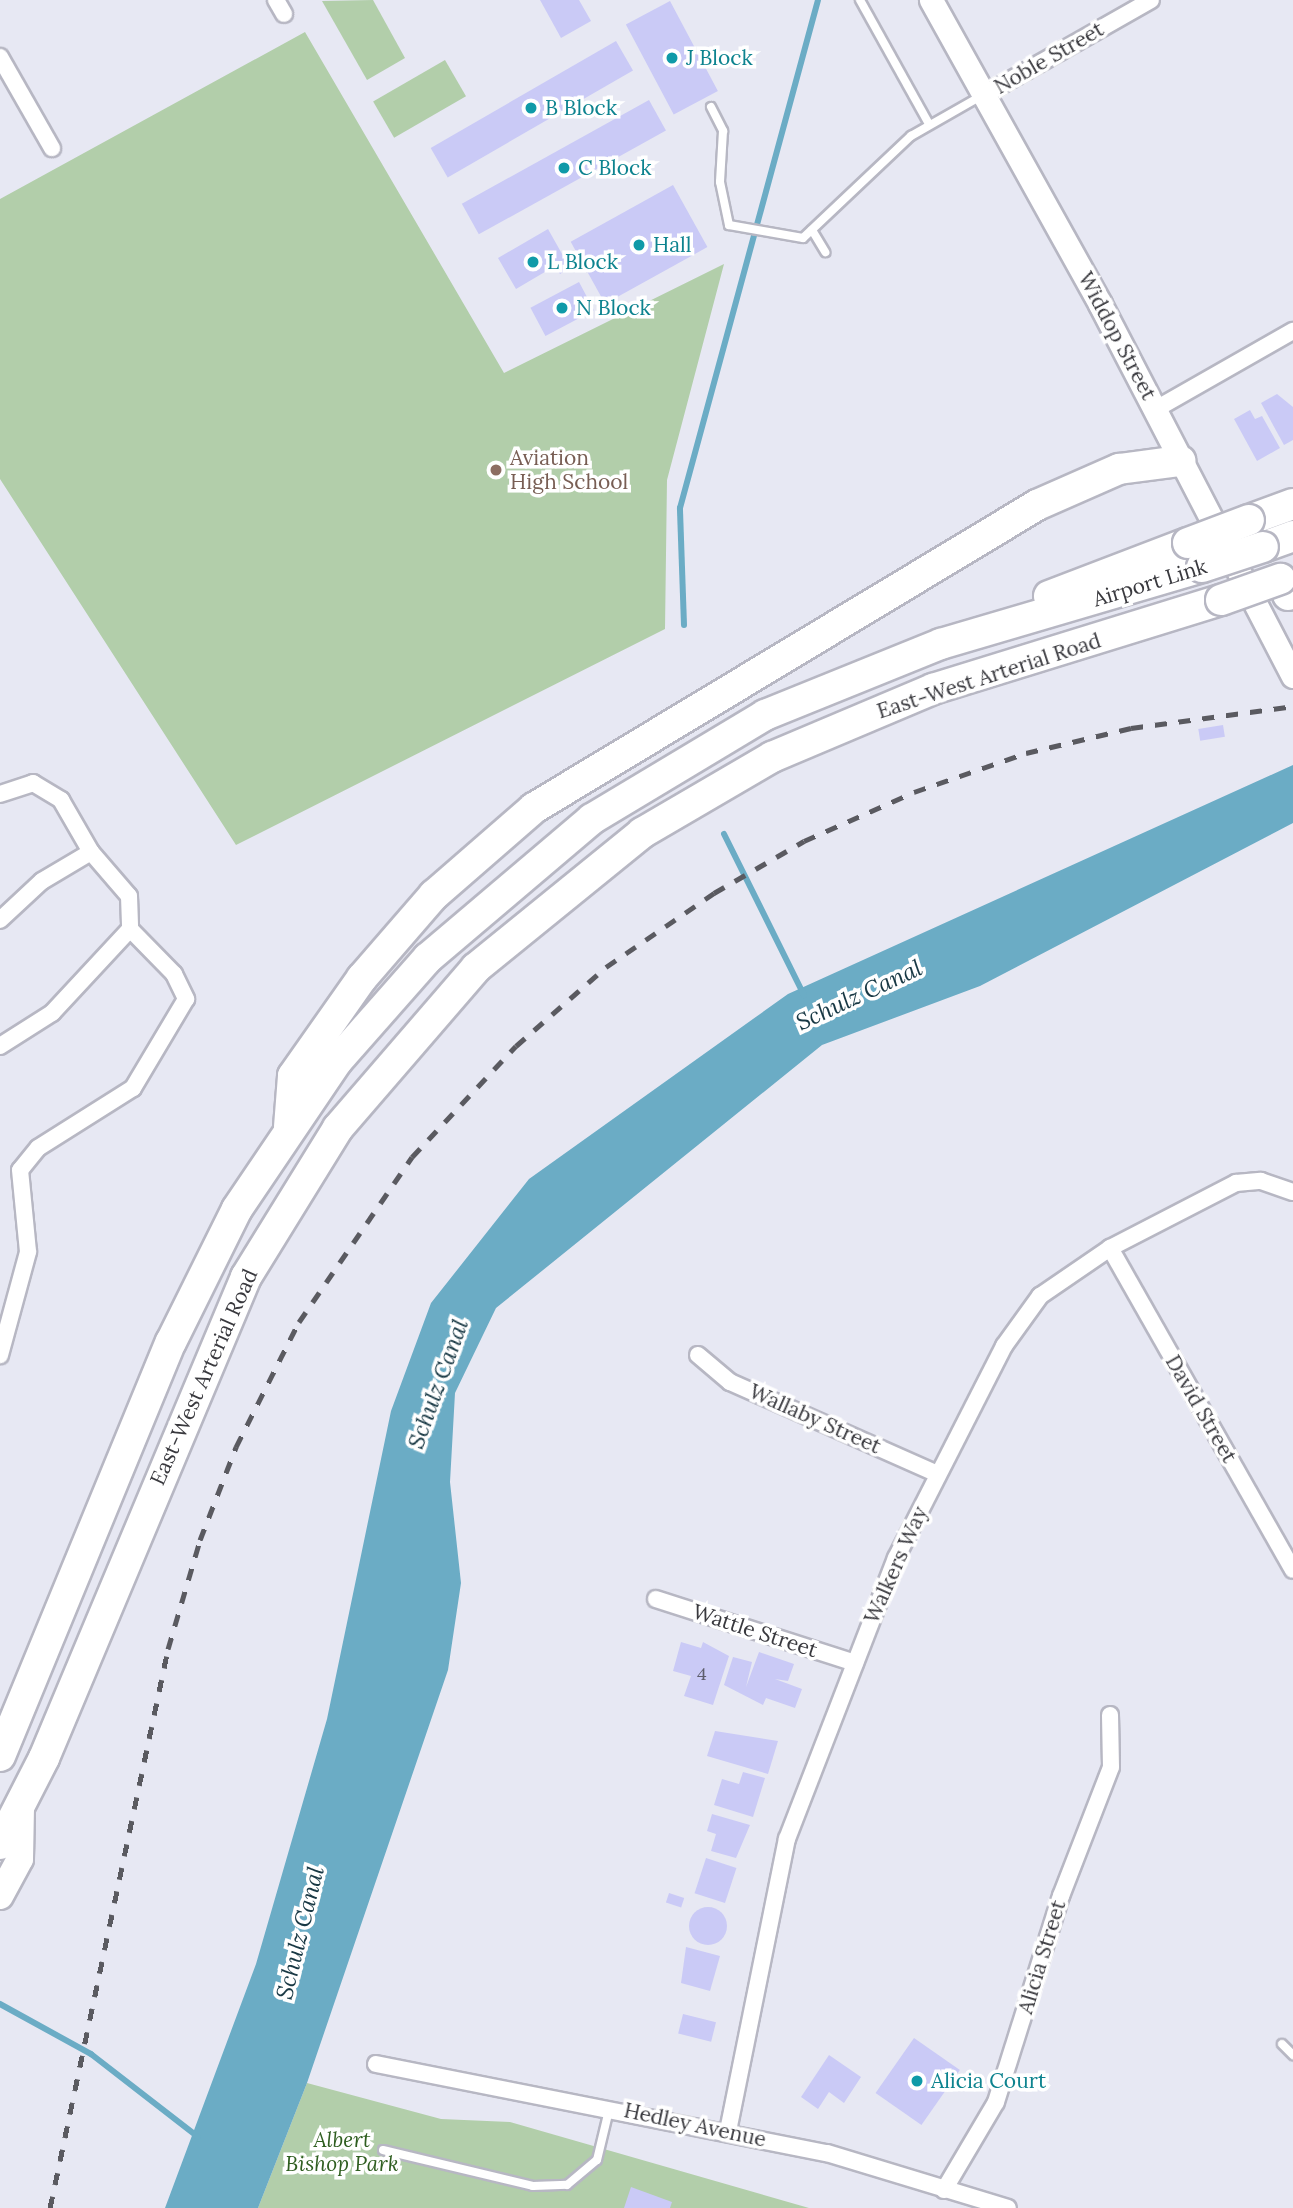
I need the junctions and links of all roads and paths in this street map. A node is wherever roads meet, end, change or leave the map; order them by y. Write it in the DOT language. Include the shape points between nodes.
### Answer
graph roads {
  1 [pos="859,0"];
  2 [pos="931,0"];
  3 [pos="1151,0"];
  4 [pos="0,57"];
  5 [pos="984,94"];
  6 [pos="711,107"];
  7 [pos="928,122"];
  8 [pos="52,148"];
  9 [pos="812,230"];
  10 [pos="825,252"];
  11 [pos="1293,331"];
  12 [pos="1156,409"];
  13 [pos="1180,461"];
  14 [pos="1293,504"];
  15 [pos="1293,536"];
  16 [pos="1195,555"];
  17 [pos="1289,585"];
  18 [pos="1006,626"];
  19 [pos="1293,676"];
  20 [pos="0,794"];
  21 [pos="91,852"];
  22 [pos="0,920"];
  23 [pos="130,929"];
  24 [pos="0,1046"];
  25 [pos="288,1131"];
  26 [pos="1293,1192"];
  27 [pos="1110,1248"];
  28 [pos="0,1355"];
  29 [pos="698,1355"];
  30 [pos="938,1474"];
  31 [pos="1293,1570"];
  32 [pos="656,1599"];
  33 [pos="855,1663"];
  34 [pos="1110,1715"];
  35 [pos="0,1756"];
  36 [pos="21,1805"];
  37 [pos="0,1844"];
  38 [pos="0,1896"];
  39 [pos="1282,2044"];
  40 [pos="1293,2055"];
  41 [pos="376,2064"];
  42 [pos="610,2107"];
  43 [pos="728,2131"];
  44 [pos="383,2150"];
  45 [pos="944,2190"];
  46 [pos="1008,2208"];
  1 -- 7 [label="lane"];
  2 -- 5 [label="street, Widdop Street"];
  3 -- 5 [label="street, Noble Street"];
  4 -- 8 [label="street"];
  5 -- 7 [label="lane"];
  5 -- 12 [label="street, Widdop Street"];
  6 -- 9 [label="lane" via="723,131 720,182 729,225 803,238"];
  7 -- 9 [label="lane"];
  9 -- 10 [label="lane"];
  11 -- 12 [label="street"];
  12 -- 13 [label="street, Widdop Street"];
  13 -- 19 [label="street, Widdop Street"];
  13 -- 25 [label="highway" via="1119,469 1037,505 534,808 435,895 362,978 293,1076"];
  14 -- 16 [label="highway, bridge" via="1249,520"];
  15 -- 16 [label="highway, Airport Link, bridge" via="1263,547"];
  16 -- 18 [label="highway, Airport Link"];
  17 -- 36 [label="highway, East-West Arterial Road" via="933,689 772,757 642,833 476,968 346,1118 246,1278"];
  18 -- 25 [label="highway, East-West Arterial Road" via="815,692 703,748 592,819 428,958 338,1060"];
  20 -- 21 [label="street" via="24,784 49,789"];
  21 -- 22 [label="street" via="42,881"];
  21 -- 23 [label="street" via="129,896"];
  23 -- 24 [label="street" via="58,1007"];
  23 -- 28 [label="street" via="179,980 184,1011 125,1096 38,1148 20,1170 27,1261"];
  25 -- 35 [label="highway, East-West Arterial Road" via="191,1296"];
  26 -- 27 [label="street, Walkers Way" via="1261,1181 1236,1183"];
  27 -- 30 [label="street, Walkers Way" via="1060,1279 1025,1315"];
  27 -- 31 [label="street, David Street"];
  29 -- 30 [label="street, Wallaby Street" via="730,1382"];
  30 -- 33 [label="street, Walkers Way"];
  32 -- 33 [label="street, Wattle Street"];
  33 -- 43 [label="street, Walkers Way" via="787,1839"];
  34 -- 45 [label="street, Alicia Street" via="1111,1767 1061,1896 996,2102"];
  36 -- 37 [label="highway, East-West Arterial Road"];
  36 -- 38 [label="main road, East-West Arterial Road" via="20,1859"];
  39 -- 40 [label="lane"];
  41 -- 42 [label="street, Hedley Avenue"];
  42 -- 43 [label="street, Hedley Avenue"];
  42 -- 44 [label="lane" via="597,2160 567,2185 533,2186"];
  43 -- 45 [label="street, Hedley Avenue"];
  45 -- 46 [label="street, Hedley Avenue"];
}
